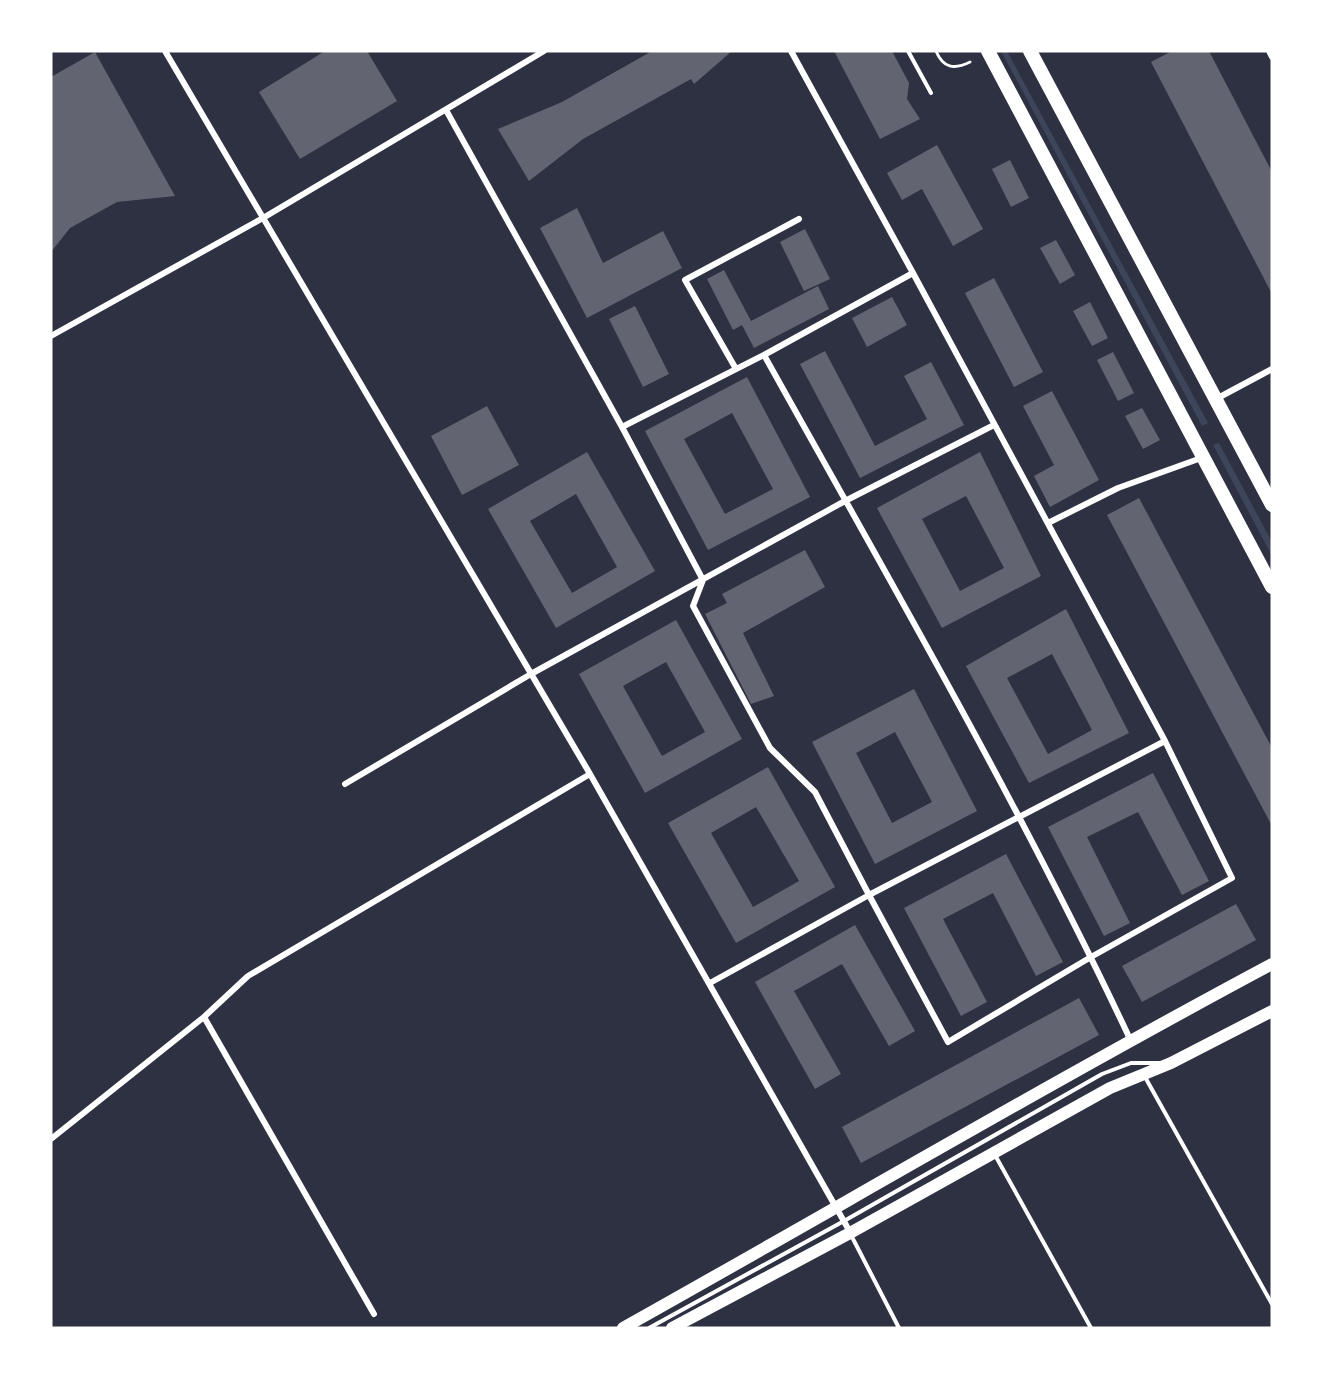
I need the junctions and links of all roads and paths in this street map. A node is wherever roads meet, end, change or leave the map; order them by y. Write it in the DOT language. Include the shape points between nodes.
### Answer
graph roads {
  1 [pos="165,51"];
  2 [pos="544,51"];
  3 [pos="792,51"];
  4 [pos="908,51"];
  5 [pos="936,51"];
  6 [pos="988,51"];
  7 [pos="1030,51"];
  8 [pos="1269,51"];
  9 [pos="1272,57"];
  10 [pos="970,62"];
  11 [pos="931,93"];
  12 [pos="446,110"];
  13 [pos="263,218"];
  14 [pos="799,219"];
  15 [pos="913,273"];
  16 [pos="51,336"];
  17 [pos="764,355"];
  18 [pos="736,369"];
  19 [pos="1272,369"];
  20 [pos="1216,399"];
  21 [pos="994,425"];
  22 [pos="622,427"];
  23 [pos="1204,457"];
  24 [pos="845,501"];
  25 [pos="1272,505"];
  26 [pos="1048,523"];
  27 [pos="703,580"];
  28 [pos="1272,587"];
  29 [pos="531,674"];
  30 [pos="1165,741"];
  31 [pos="590,774"];
  32 [pos="345,784"];
  33 [pos="1020,818"];
  34 [pos="868,895"];
  35 [pos="1091,957"];
  36 [pos="1272,964"];
  37 [pos="710,983"];
  38 [pos="1272,1011"];
  39 [pos="204,1017"];
  40 [pos="1130,1039"];
  41 [pos="1171,1063"];
  42 [pos="1143,1074"];
  43 [pos="51,1139"];
  44 [pos="994,1152"];
  45 [pos="837,1208"];
  46 [pos="844,1221"];
  47 [pos="850,1233"];
  48 [pos="1272,1304"];
  49 [pos="374,1314"];
  50 [pos="623,1328"];
  51 [pos="649,1328"];
  52 [pos="672,1328"];
  53 [pos="899,1328"];
  54 [pos="1091,1328"];
  1 -- 13 [label="street"];
  2 -- 12 [label="street"];
  3 -- 15 [label="street"];
  4 -- 11 [label="lane"];
  5 -- 10 [label="path" via="944,64 956,68"];
  6 -- 23 [label="main road"];
  7 -- 20 [label="main road"];
  8 -- 9 [label="street"];
  12 -- 13 [label="street"];
  12 -- 22 [label="street"];
  13 -- 16 [label="street"];
  13 -- 29 [label="street"];
  14 -- 18 [label="street" via="685,280"];
  15 -- 17 [label="street"];
  15 -- 21 [label="street"];
  17 -- 18 [label="street"];
  17 -- 24 [label="street"];
  18 -- 22 [label="street"];
  19 -- 20 [label="street"];
  20 -- 25 [label="main road"];
  21 -- 24 [label="street"];
  21 -- 26 [label="street"];
  22 -- 27 [label="street"];
  23 -- 26 [label="street" via="1118,488"];
  23 -- 28 [label="main road"];
  24 -- 27 [label="street"];
  24 -- 33 [label="street"];
  26 -- 30 [label="street"];
  27 -- 29 [label="street"];
  27 -- 34 [label="street" via="693,606 770,748 815,792"];
  29 -- 31 [label="street"];
  29 -- 32 [label="street"];
  30 -- 33 [label="street"];
  30 -- 35 [label="street" via="1232,878"];
  31 -- 37 [label="street"];
  31 -- 39 [label="street" via="248,975"];
  33 -- 34 [label="street"];
  33 -- 35 [label="street"];
  34 -- 35 [label="street" via="948,1042"];
  34 -- 37 [label="street"];
  35 -- 40 [label="street"];
  36 -- 40 [label="main road"];
  37 -- 45 [label="street"];
  38 -- 41 [label="main road"];
  39 -- 43 [label="street"];
  39 -- 49 [label="street"];
  40 -- 45 [label="main road"];
  41 -- 42 [label="main road"];
  41 -- 46 [label="lane" via="1131,1063 1101,1074"];
  42 -- 44 [label="main road"];
  42 -- 48 [label="lane"];
  44 -- 47 [label="main road"];
  44 -- 54 [label="lane"];
  45 -- 46 [label="street"];
  45 -- 50 [label="main road"];
  46 -- 47 [label="street"];
  46 -- 51 [label="lane"];
  47 -- 52 [label="main road"];
  47 -- 53 [label="lane"];
}
